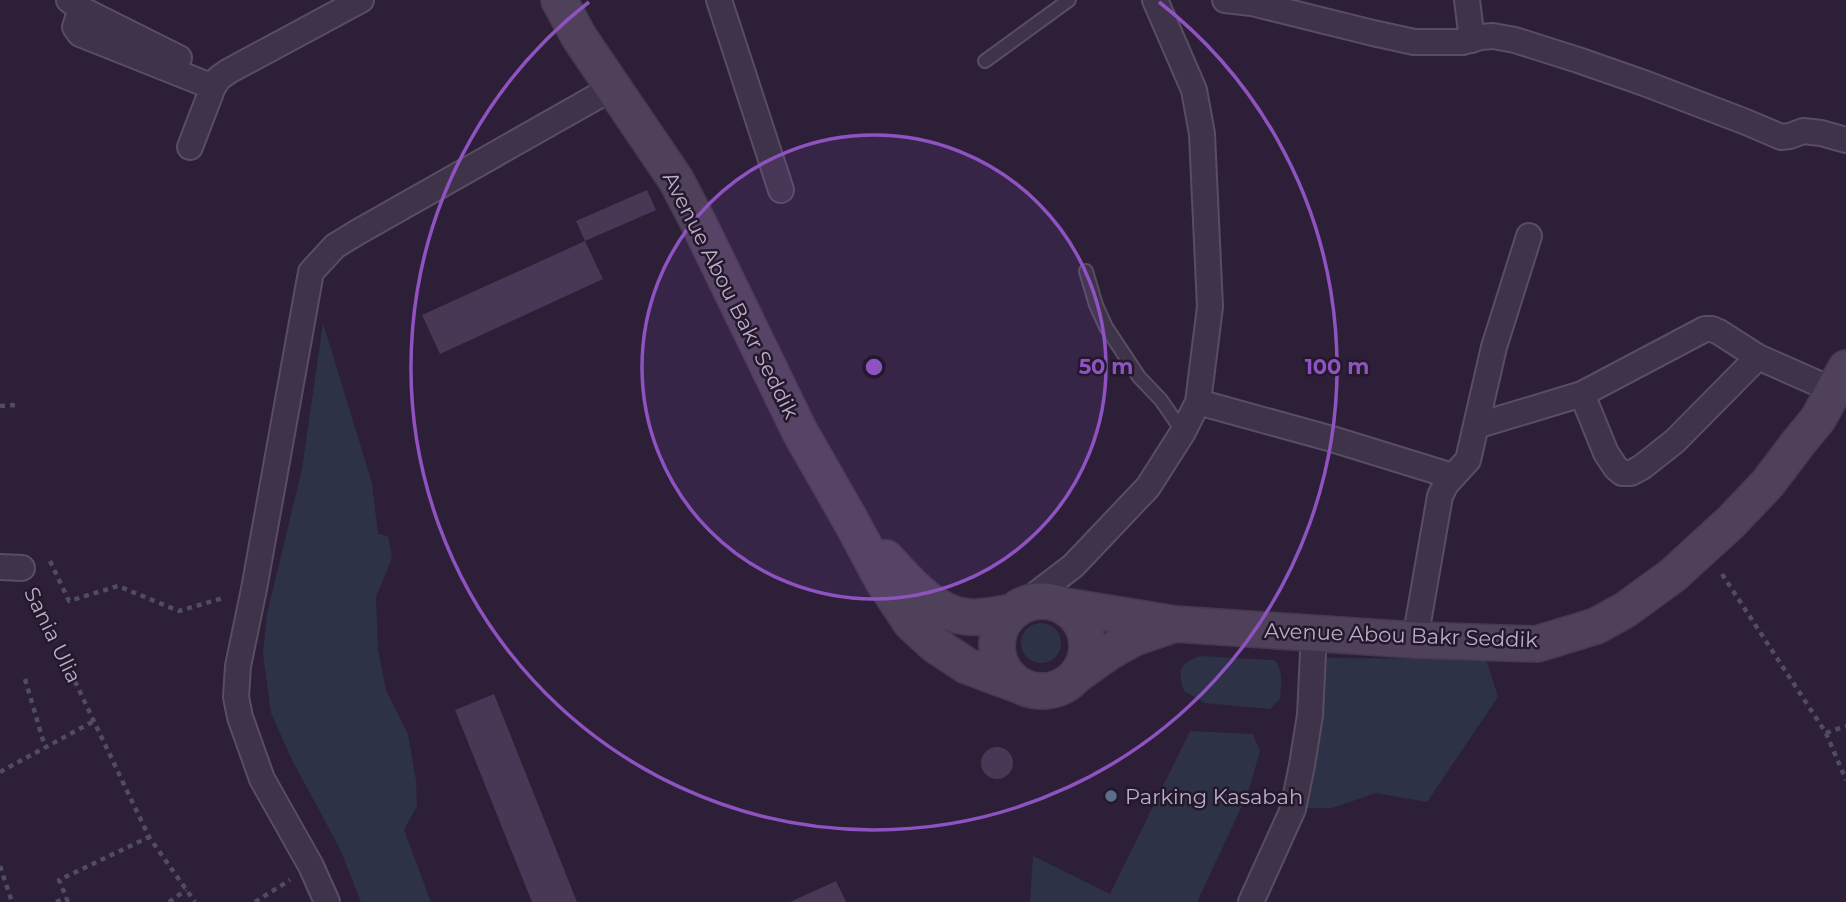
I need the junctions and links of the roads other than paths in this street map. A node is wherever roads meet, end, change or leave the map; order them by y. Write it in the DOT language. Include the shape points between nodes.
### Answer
graph roads {
  1 [pos="361,0"];
  2 [pos="559,0"];
  3 [pos="719,0"];
  4 [pos="1069,0"];
  5 [pos="1156,0"];
  6 [pos="1224,0"];
  7 [pos="1467,0"];
  8 [pos="75,4"];
  9 [pos="1472,40"];
  10 [pos="985,61"];
  11 [pos="216,83"];
  12 [pos="612,88"];
  13 [pos="1846,140"];
  14 [pos="190,147"];
  15 [pos="781,190"];
  16 [pos="1528,236"];
  17 [pos="1086,271"];
  18 [pos="1758,357"];
  19 [pos="1840,380"];
  20 [pos="1582,394"];
  21 [pos="1198,402"];
  22 [pos="1476,426"];
  23 [pos="1183,432"];
  24 [pos="1452,476"];
  25 [pos="852,523"];
  26 [pos="1073,566"];
  27 [pos="1065,607"];
  28 [pos="1018,608"];
  29 [pos="1175,624"];
  30 [pos="1314,632"];
  31 [pos="1415,640"];
  32 [pos="1077,674"];
  33 [pos="1021,686"];
  34 [pos="327,902"];
  35 [pos="1251,902"];
  1 -- 11 [label="street" via="229,71"];
  2 -- 12 [label="street, Avenue Abou Bakr Seddik"];
  3 -- 15 [label="street"];
  4 -- 10 [label="lane"];
  5 -- 21 [label="street" via="1194,90 1202,134 1210,307"];
  6 -- 9 [label="street" via="1414,42"];
  7 -- 9 [label="street"];
  8 -- 11 [label="street"];
  9 -- 13 [label="street" via="1493,36 1515,40 1782,138 1803,131"];
  11 -- 14 [label="street"];
  12 -- 25 [label="street, Avenue Abou Bakr Seddik" via="676,180 800,432"];
  12 -- 34 [label="street" via="346,239 311,272 237,666 236,697 262,779"];
  16 -- 22 [label="street"];
  17 -- 23 [label="lane" via="1106,327"];
  18 -- 19 [label="street"];
  18 -- 20 [label="street" via="1719,332 1705,329"];
  18 -- 20 [label="street" via="1675,441 1631,473 1622,473 1606,453"];
  19 -- 31 [label="street, Avenue Abou Bakr Seddik" via="1818,419 1768,483 1673,575 1625,610 1596,626 1537,644"];
  20 -- 22 [label="street"];
  21 -- 23 [label="street"];
  21 -- 24 [label="street"];
  22 -- 24 [label="street" via="1468,460"];
  23 -- 26 [label="street" via="1148,487"];
  24 -- 31 [label="street" via="1440,496"];
  25 -- 28 [label="street" via="930,601 948,611 984,618"];
  25 -- 33 [label="street" via="911,623 967,666"];
  26 -- 27 [label="street" via="1062,592"];
  26 -- 28 [label="street"];
  27 -- 28 [label="street" via="1037,601"];
  27 -- 29 [label="street, Avenue Abou Bakr Seddik"];
  27 -- 32 [label="street" via="1084,629 1087,645"];
  28 -- 33 [label="street" via="1003,623 997,650 1008,676"];
  29 -- 30 [label="street, Avenue Abou Bakr Seddik"];
  29 -- 32 [label="street" via="1134,638"];
  30 -- 31 [label="street, Avenue Abou Bakr Seddik"];
  30 -- 35 [label="street" via="1310,716 1293,809"];
  32 -- 33 [label="street" via="1051,690"];
}
